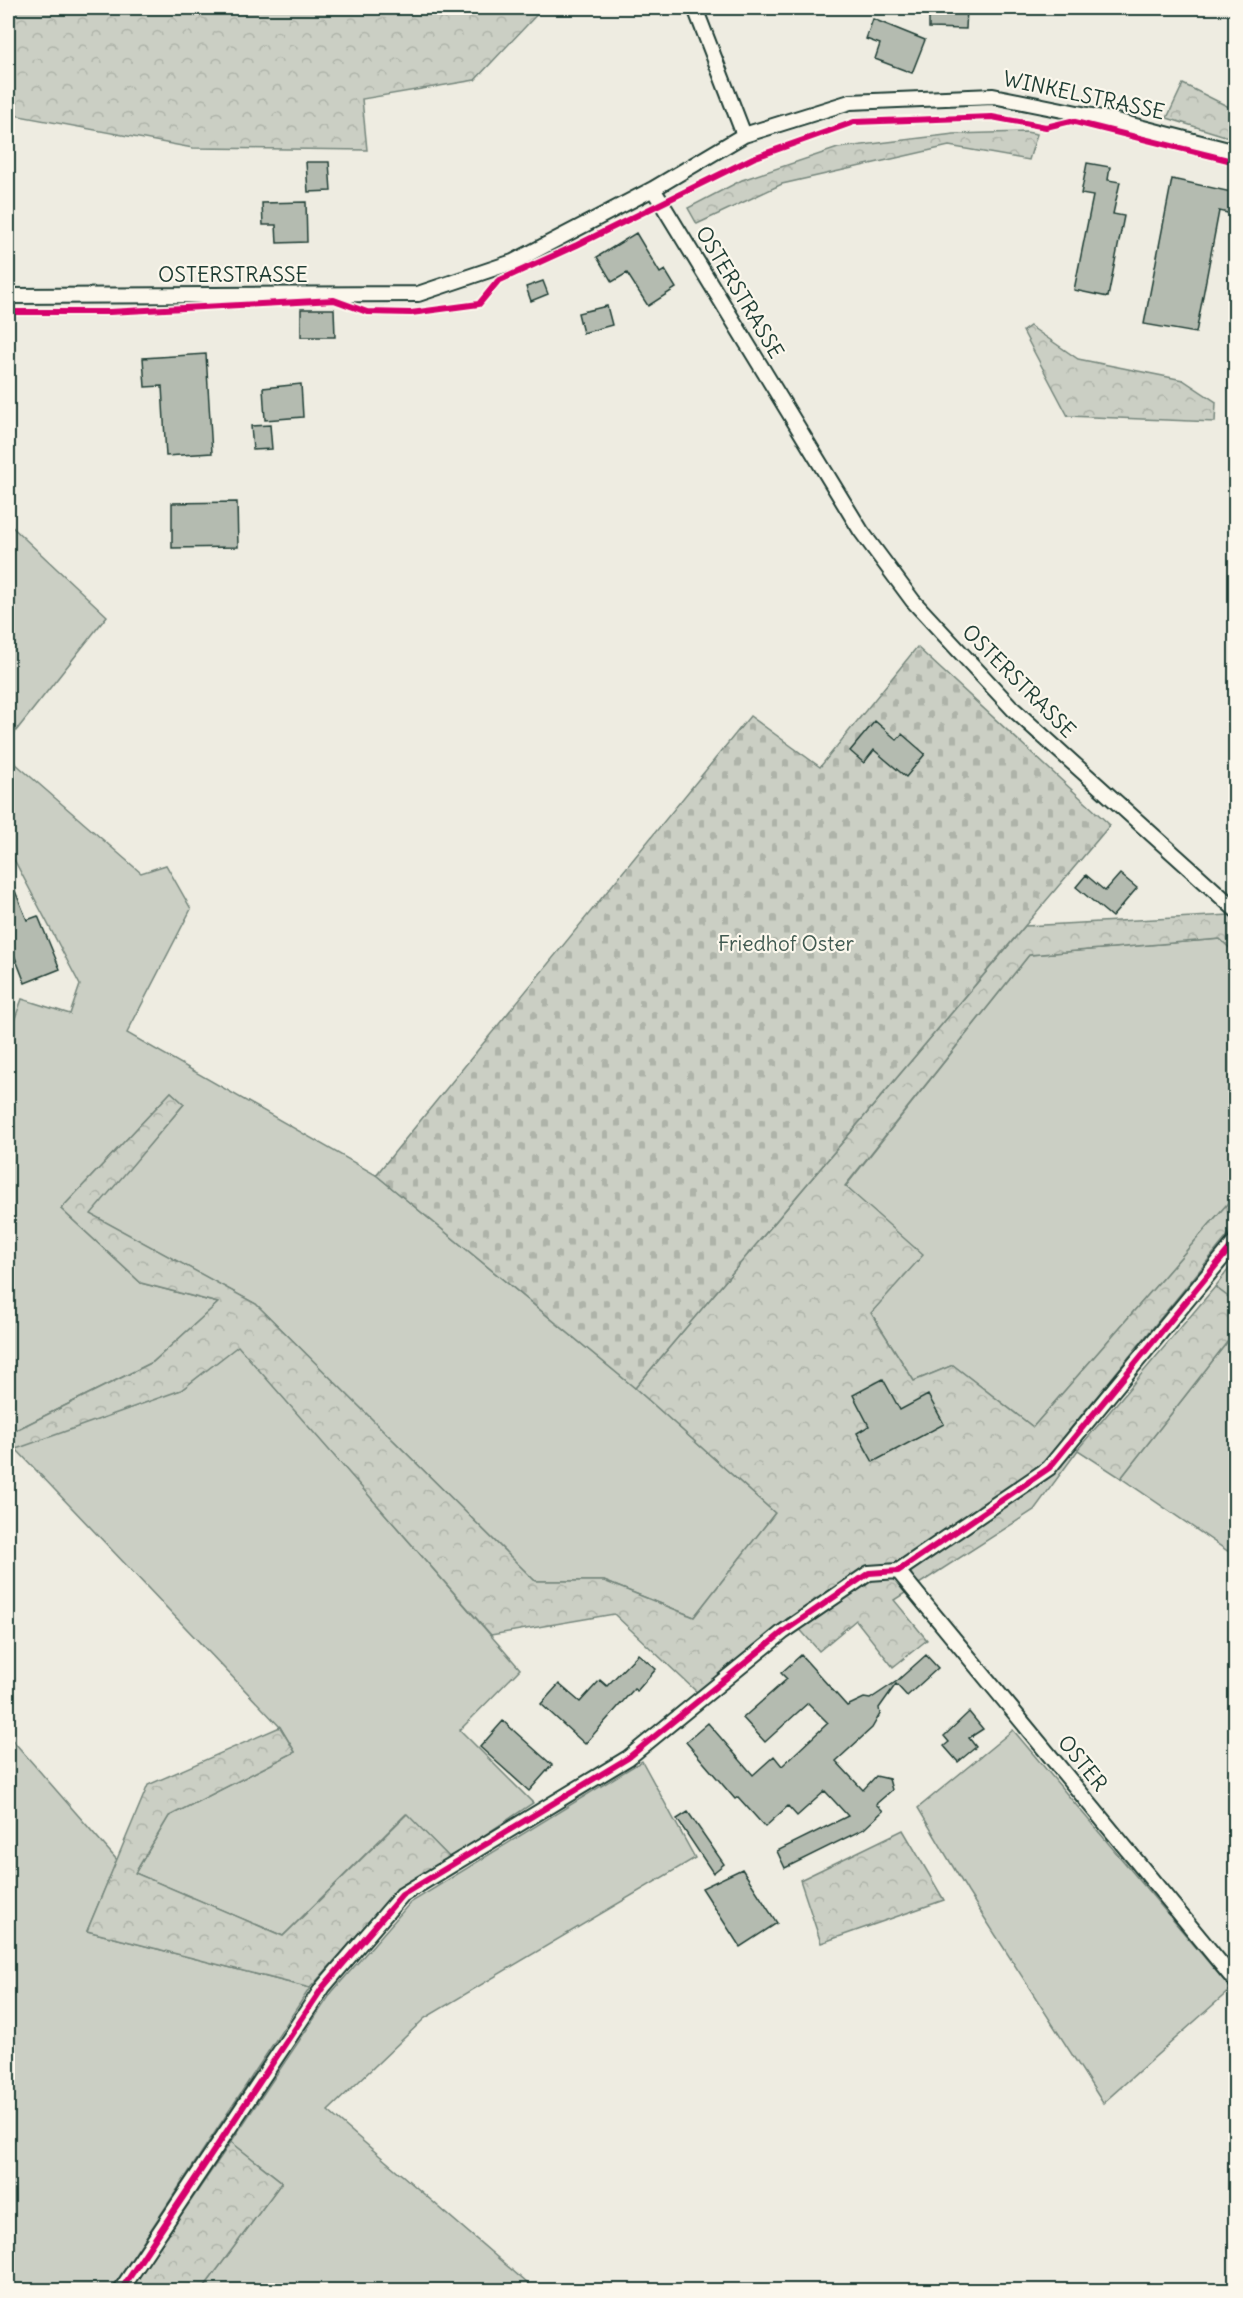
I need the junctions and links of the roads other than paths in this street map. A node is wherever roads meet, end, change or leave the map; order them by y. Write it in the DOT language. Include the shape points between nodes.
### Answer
graph roads {
  1 [pos="695,8"];
  2 [pos="744,135"];
  3 [pos="1236,152"];
  4 [pos="654,189"];
  5 [pos="8,296"];
  6 [pos="1236,910"];
  7 [pos="1236,1241"];
  8 [pos="898,1571"];
  9 [pos="1236,1982"];
  10 [pos="121,2290"];
  1 -- 2 [label="street"];
  2 -- 3 [label="street, WINKELSTRASSE" via="850,102 993,96 1112,120"];
  2 -- 4 [label="street, WINKELSTRASSE"];
  4 -- 5 [label="street, OSTERSTRASSE" via="513,262 418,294"];
  4 -- 6 [label="street, OSTERSTRASSE" via="861,531 913,601 1013,709"];
  7 -- 8 [label="street" via="1049,1468"];
  8 -- 9 [label="street, OSTER"];
  8 -- 10 [label="street" via="869,1573 783,1632 628,1758 402,1895 323,1987"];
}
